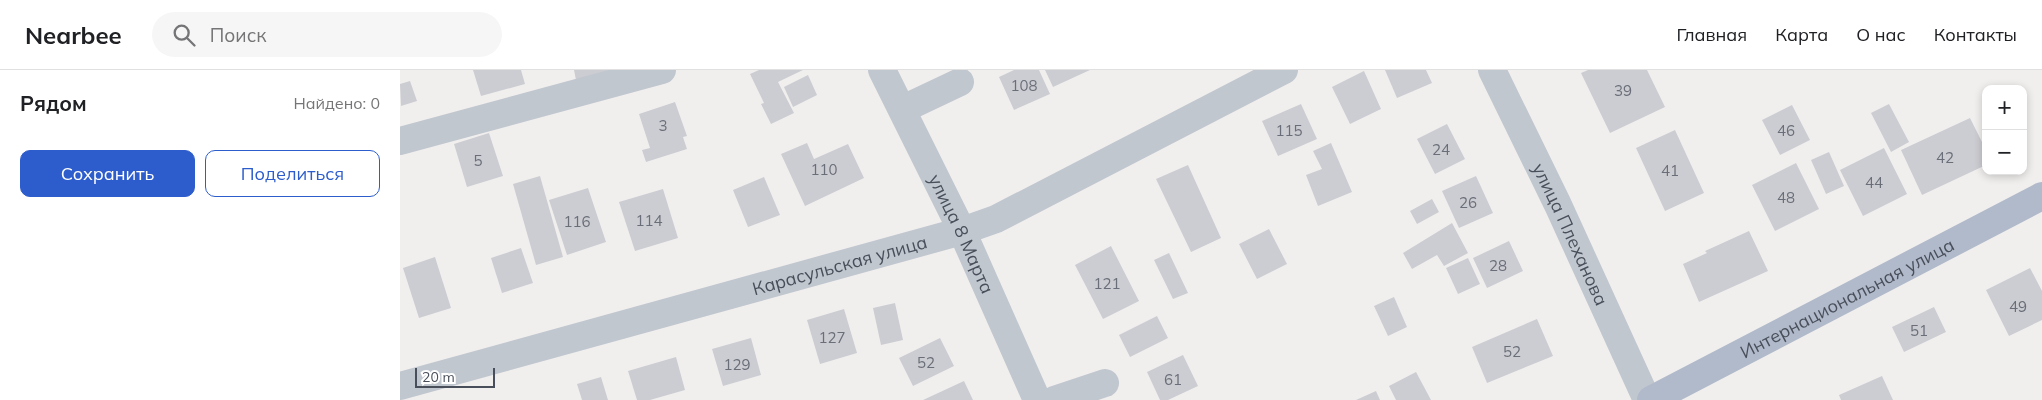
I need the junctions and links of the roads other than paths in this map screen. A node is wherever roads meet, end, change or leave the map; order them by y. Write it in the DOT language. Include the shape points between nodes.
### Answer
graph roads {
  1 [pos="662,70"];
  2 [pos="882,70"];
  3 [pos="1284,70"];
  4 [pos="1492,70"];
  5 [pos="960,82"];
  6 [pos="903,109"];
  7 [pos="400,141"];
  8 [pos="2042,196"];
  9 [pos="962,231"];
  10 [pos="1105,383"];
  11 [pos="400,386"];
  12 [pos="1036,400"];
  13 [pos="1054,400"];
  14 [pos="1647,400"];
  15 [pos="1652,400"];
  1 -- 7 [label="street"];
  2 -- 6 [label="street, улица 8 Марта"];
  3 -- 9 [label="street, Карасульская улица" via="996,219"];
  4 -- 14 [label="street, улица Плеханова"];
  5 -- 6 [label="street"];
  6 -- 9 [label="street, улица 8 Марта"];
  8 -- 15 [label="main road, Интернациональная улица"];
  9 -- 11 [label="street, Карасульская улица"];
  9 -- 12 [label="street, улица 8 Марта"];
  10 -- 13 [label="street"];
}
